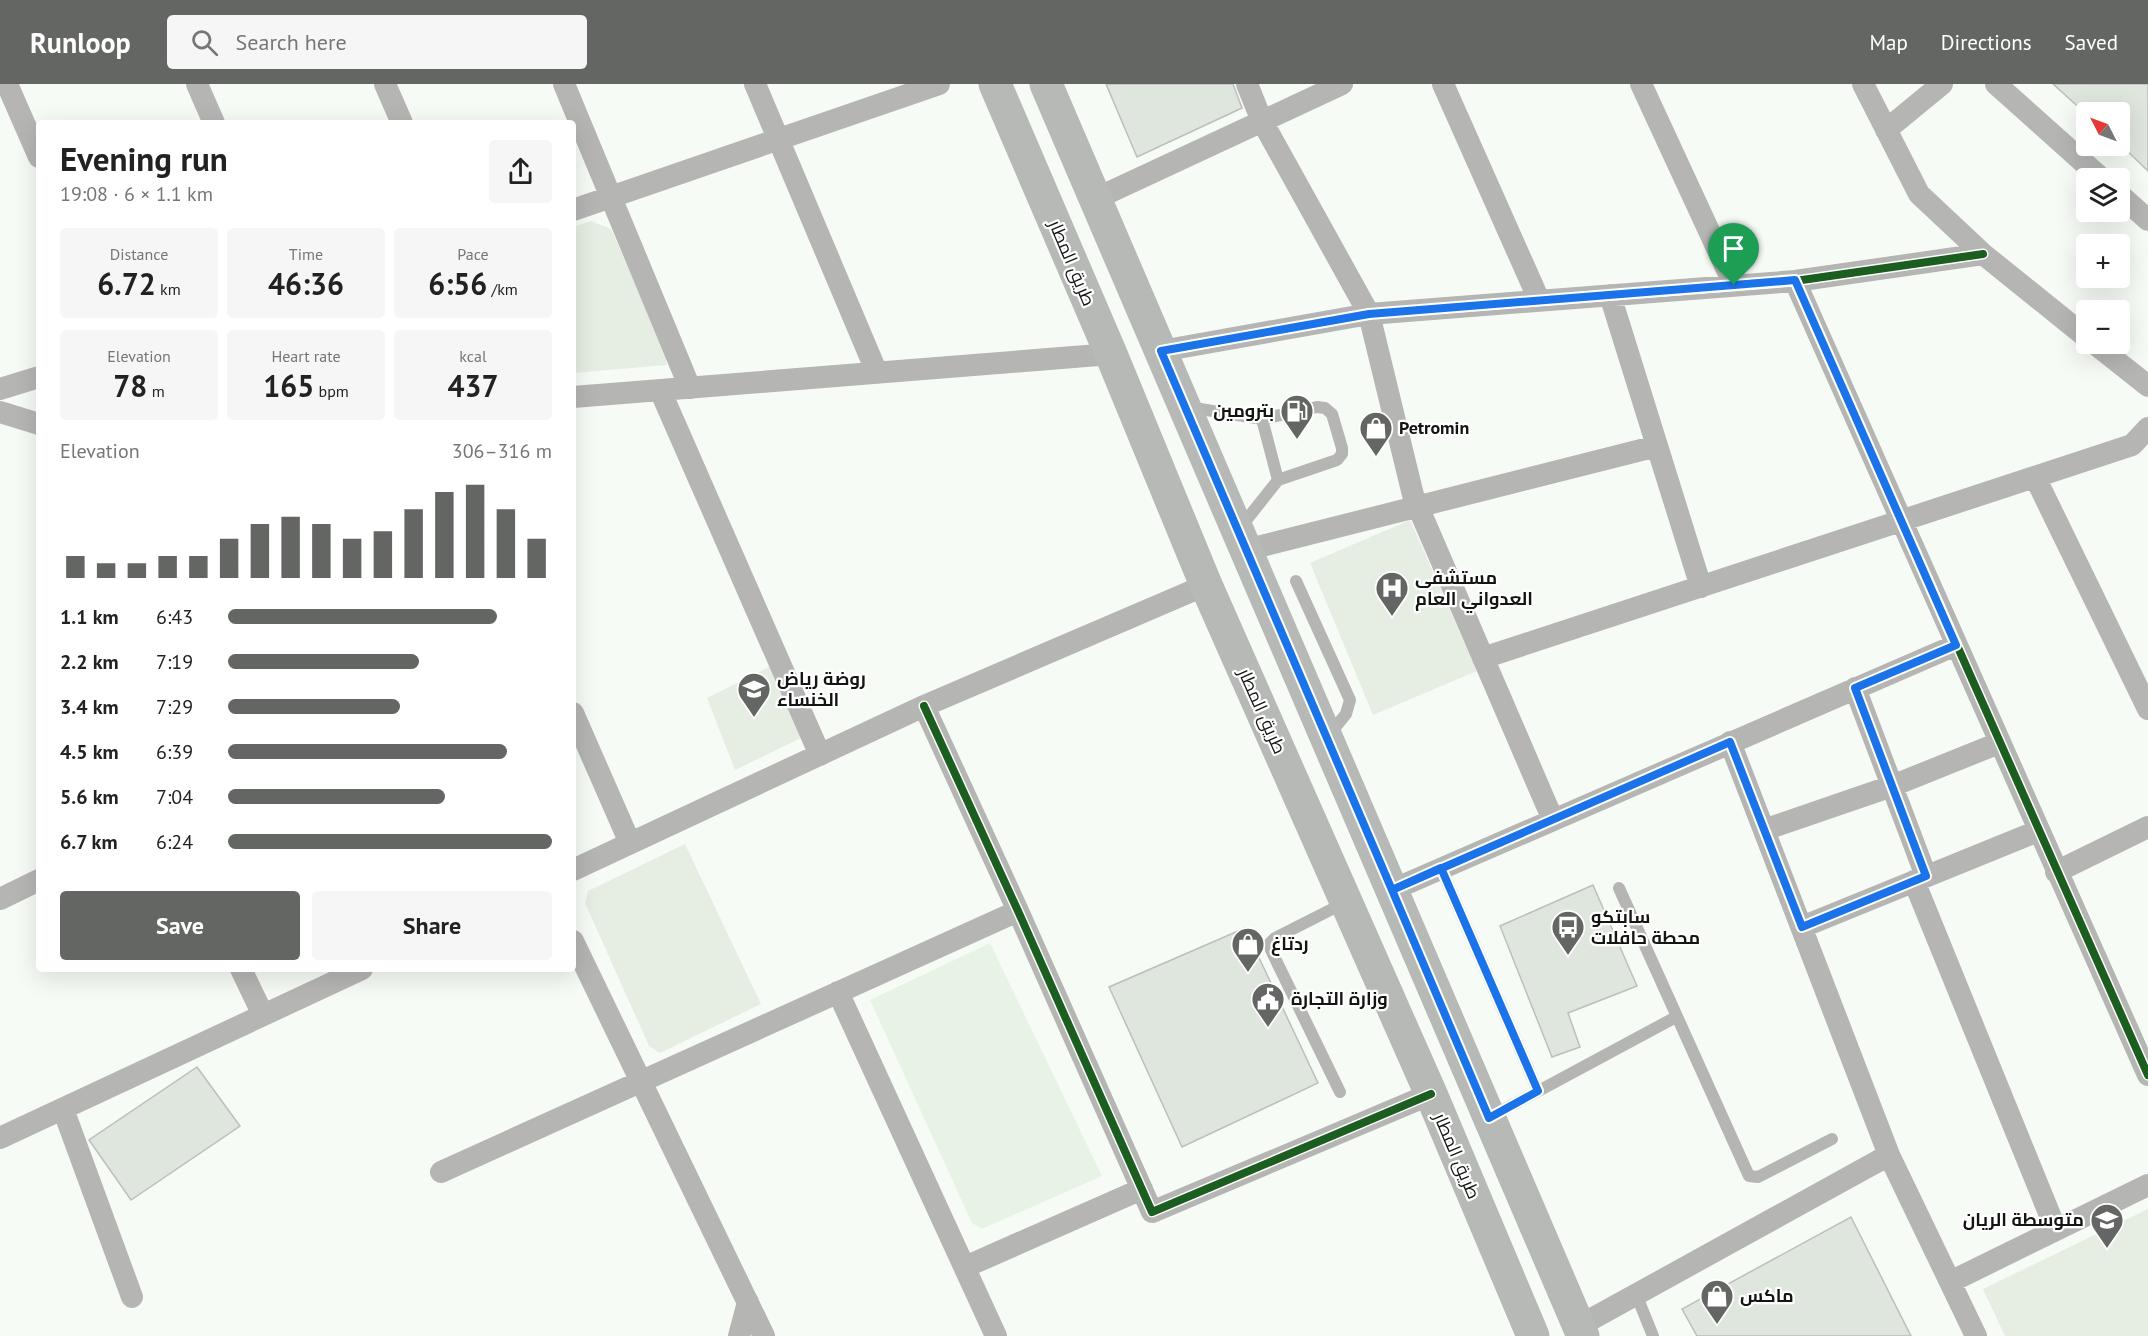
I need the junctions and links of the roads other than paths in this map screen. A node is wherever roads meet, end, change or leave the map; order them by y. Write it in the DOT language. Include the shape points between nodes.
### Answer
graph roads {
  1 [pos="7,84"];
  2 [pos="197,84"];
  3 [pos="385,84"];
  4 [pos="564,84"];
  5 [pos="755,84"];
  6 [pos="939,84"];
  7 [pos="995,84"];
  8 [pos="1046,84"];
  9 [pos="1247,84"];
  10 [pos="1342,84"];
  11 [pos="1443,84"];
  12 [pos="1641,84"];
  13 [pos="1863,84"];
  14 [pos="1942,84"];
  15 [pos="1996,84"];
  16 [pos="914,88"];
  17 [pos="213,120"];
  18 [pos="401,120"];
  19 [pos="1262,121"];
  20 [pos="1886,130"];
  21 [pos="777,140"];
  22 [pos="36,150"];
  23 [pos="2091,168"];
  24 [pos="612,198"];
  25 [pos="1095,199"];
  26 [pos="2130,204"];
  27 [pos="576,209"];
  28 [pos="2148,220"];
  29 [pos="1983,254"];
  30 [pos="1795,280"];
  31 [pos="1734,285"];
  32 [pos="1610,295"];
  33 [pos="1539,300"];
  34 [pos="1369,314"];
  35 [pos="2076,329"];
  36 [pos="1161,351"];
  37 [pos="1111,354"];
  38 [pos="2108,354"];
  39 [pos="877,373"];
  40 [pos="36,378"];
  41 [pos="2148,386"];
  42 [pos="690,388"];
  43 [pos="0,389"];
  44 [pos="660,390"];
  45 [pos="576,398"];
  46 [pos="1184,407"];
  47 [pos="0,412"];
  48 [pos="1262,419"];
  49 [pos="36,423"];
  50 [pos="2148,428"];
  51 [pos="1657,446"];
  52 [pos="2035,477"];
  53 [pos="1278,480"];
  54 [pos="1417,506"];
  55 [pos="1901,521"];
  56 [pos="1242,541"];
  57 [pos="1296,581"];
  58 [pos="1206,585"];
  59 [pos="1701,587"];
  60 [pos="1956,645"];
  61 [pos="1483,658"];
  62 [pos="1855,688"];
  63 [pos="924,706"];
  64 [pos="2148,709"];
  65 [pos="576,720"];
  66 [pos="1327,738"];
  67 [pos="1730,742"];
  68 [pos="1999,743"];
  69 [pos="820,755"];
  70 [pos="1892,786"];
  71 [pos="1552,819"];
  72 [pos="2148,826"];
  73 [pos="1764,830"];
  74 [pos="2038,831"];
  75 [pos="630,843"];
  76 [pos="1441,868"];
  77 [pos="576,869"];
  78 [pos="2056,872"];
  79 [pos="1920,879"];
  80 [pos="36,881"];
  81 [pos="1619,888"];
  82 [pos="1392,890"];
  83 [pos="0,899"];
  84 [pos="1347,901"];
  85 [pos="1018,910"];
  86 [pos="1802,927"];
  87 [pos="576,947"];
  88 [pos="242,972"];
  89 [pos="356,972"];
  90 [pos="838,992"];
  91 [pos="263,1015"];
  92 [pos="1676,1017"];
  93 [pos="2148,1074"];
  94 [pos="640,1082"];
  95 [pos="1538,1091"];
  96 [pos="1340,1092"];
  97 [pos="1431,1094"];
  98 [pos="63,1109"];
  99 [pos="1489,1118"];
  100 [pos="0,1138"];
  101 [pos="1832,1139"];
  102 [pos="1889,1155"];
  103 [pos="441,1172"];
  104 [pos="2148,1185"];
  105 [pos="1142,1190"];
  106 [pos="2056,1230"];
  107 [pos="965,1268"];
  108 [pos="1950,1282"];
  109 [pos="1636,1294"];
  110 [pos="132,1297"];
  111 [pos="748,1302"];
  112 [pos="1581,1331"];
  113 [pos="739,1336"];
  114 [pos="764,1336"];
  115 [pos="996,1336"];
  116 [pos="1533,1336"];
  117 [pos="1653,1336"];
  118 [pos="1976,1336"];
  1 -- 22 [label="street"];
  2 -- 17 [label="street"];
  3 -- 18 [label="street"];
  4 -- 24 [label="street"];
  5 -- 21 [label="street"];
  6 -- 16 [label="street"];
  7 -- 37 [label="main road, طريق المطار"];
  8 -- 25 [label="main road"];
  9 -- 19 [label="street"];
  10 -- 19 [label="street"];
  11 -- 33 [label="street"];
  12 -- 31 [label="street"];
  13 -- 20 [label="street"];
  14 -- 20 [label="street"];
  15 -- 23 [label="street"];
  16 -- 21 [label="street"];
  19 -- 25 [label="street"];
  19 -- 34 [label="street"];
  20 -- 29 [label="street" via="1919,194"];
  21 -- 24 [label="street"];
  21 -- 39 [label="street"];
  24 -- 27 [label="street"];
  24 -- 42 [label="street"];
  25 -- 36 [label="main road"];
  26 -- 28 [label="street"];
  29 -- 30 [label="street"];
  29 -- 35 [label="street"];
  30 -- 31 [label="street"];
  30 -- 55 [label="street"];
  31 -- 32 [label="street"];
  32 -- 33 [label="street"];
  32 -- 51 [label="street"];
  33 -- 34 [label="street"];
  34 -- 36 [label="street"];
  34 -- 54 [label="street"];
  36 -- 46 [label="main road"];
  37 -- 39 [label="street"];
  37 -- 58 [label="main road, طريق المطار"];
  38 -- 41 [label="street"];
  39 -- 42 [label="street"];
  40 -- 43 [label="street"];
  42 -- 44 [label="street"];
  44 -- 45 [label="street"];
  44 -- 69 [label="street"];
  46 -- 48 [label="lane"];
  46 -- 56 [label="main road"];
  47 -- 49 [label="street"];
  48 -- 53 [label="lane"];
  48 -- 53 [label="lane" via="1325,408 1332,414 1342,448 1336,460"];
  50 -- 52 [label="street" via="2132,445"];
  51 -- 54 [label="street"];
  51 -- 59 [label="street"];
  52 -- 55 [label="street"];
  52 -- 64 [label="street"];
  53 -- 56 [label="lane"];
  54 -- 56 [label="street"];
  54 -- 61 [label="street"];
  55 -- 59 [label="street"];
  55 -- 60 [label="street"];
  56 -- 66 [label="main road"];
  57 -- 66 [label="lane" via="1350,700 1346,714"];
  58 -- 63 [label="street"];
  58 -- 84 [label="main road, طريق المطار"];
  59 -- 61 [label="street"];
  60 -- 62 [label="street"];
  60 -- 68 [label="street"];
  61 -- 71 [label="street"];
  62 -- 67 [label="street"];
  62 -- 70 [label="street"];
  63 -- 69 [label="street"];
  63 -- 85 [label="street"];
  65 -- 75 [label="street"];
  66 -- 82 [label="main road"];
  67 -- 71 [label="street"];
  67 -- 73 [label="street"];
  68 -- 70 [label="street"];
  68 -- 74 [label="street"];
  69 -- 75 [label="street"];
  70 -- 73 [label="street"];
  70 -- 79 [label="street"];
  71 -- 76 [label="street"];
  72 -- 78 [label="street"];
  73 -- 86 [label="street"];
  74 -- 78 [label="street"];
  74 -- 79 [label="street"];
  75 -- 77 [label="street"];
  76 -- 82 [label="street"];
  76 -- 95 [label="lane"];
  78 -- 93 [label="street"];
  79 -- 86 [label="street"];
  79 -- 106 [label="street"];
  80 -- 83 [label="street"];
  81 -- 92 [label="lane"];
  82 -- 99 [label="main road"];
  84 -- 96 [label="lane" via="1270,943"];
  84 -- 97 [label="main road, طريق المطار"];
  85 -- 90 [label="street"];
  85 -- 105 [label="street"];
  86 -- 102 [label="street"];
  87 -- 94 [label="street"];
  88 -- 91 [label="street"];
  89 -- 91 [label="street"];
  90 -- 94 [label="street"];
  90 -- 107 [label="street"];
  91 -- 98 [label="street"];
  92 -- 95 [label="lane"];
  92 -- 101 [label="lane" via="1749,1176 1758,1177"];
  94 -- 103 [label="street"];
  94 -- 111 [label="street"];
  95 -- 99 [label="lane"];
  97 -- 105 [label="street" via="1152,1212"];
  97 -- 116 [label="main road, طريق المطار"];
  98 -- 100 [label="street"];
  98 -- 110 [label="street"];
  99 -- 112 [label="main road"];
  102 -- 108 [label="street"];
  102 -- 109 [label="street"];
  104 -- 106 [label="street"];
  105 -- 107 [label="street"];
  106 -- 108 [label="street"];
  107 -- 115 [label="street"];
  108 -- 118 [label="street"];
  109 -- 112 [label="street"];
  109 -- 117 [label="lane"];
  111 -- 113 [label="street"];
  111 -- 114 [label="street"];
}
